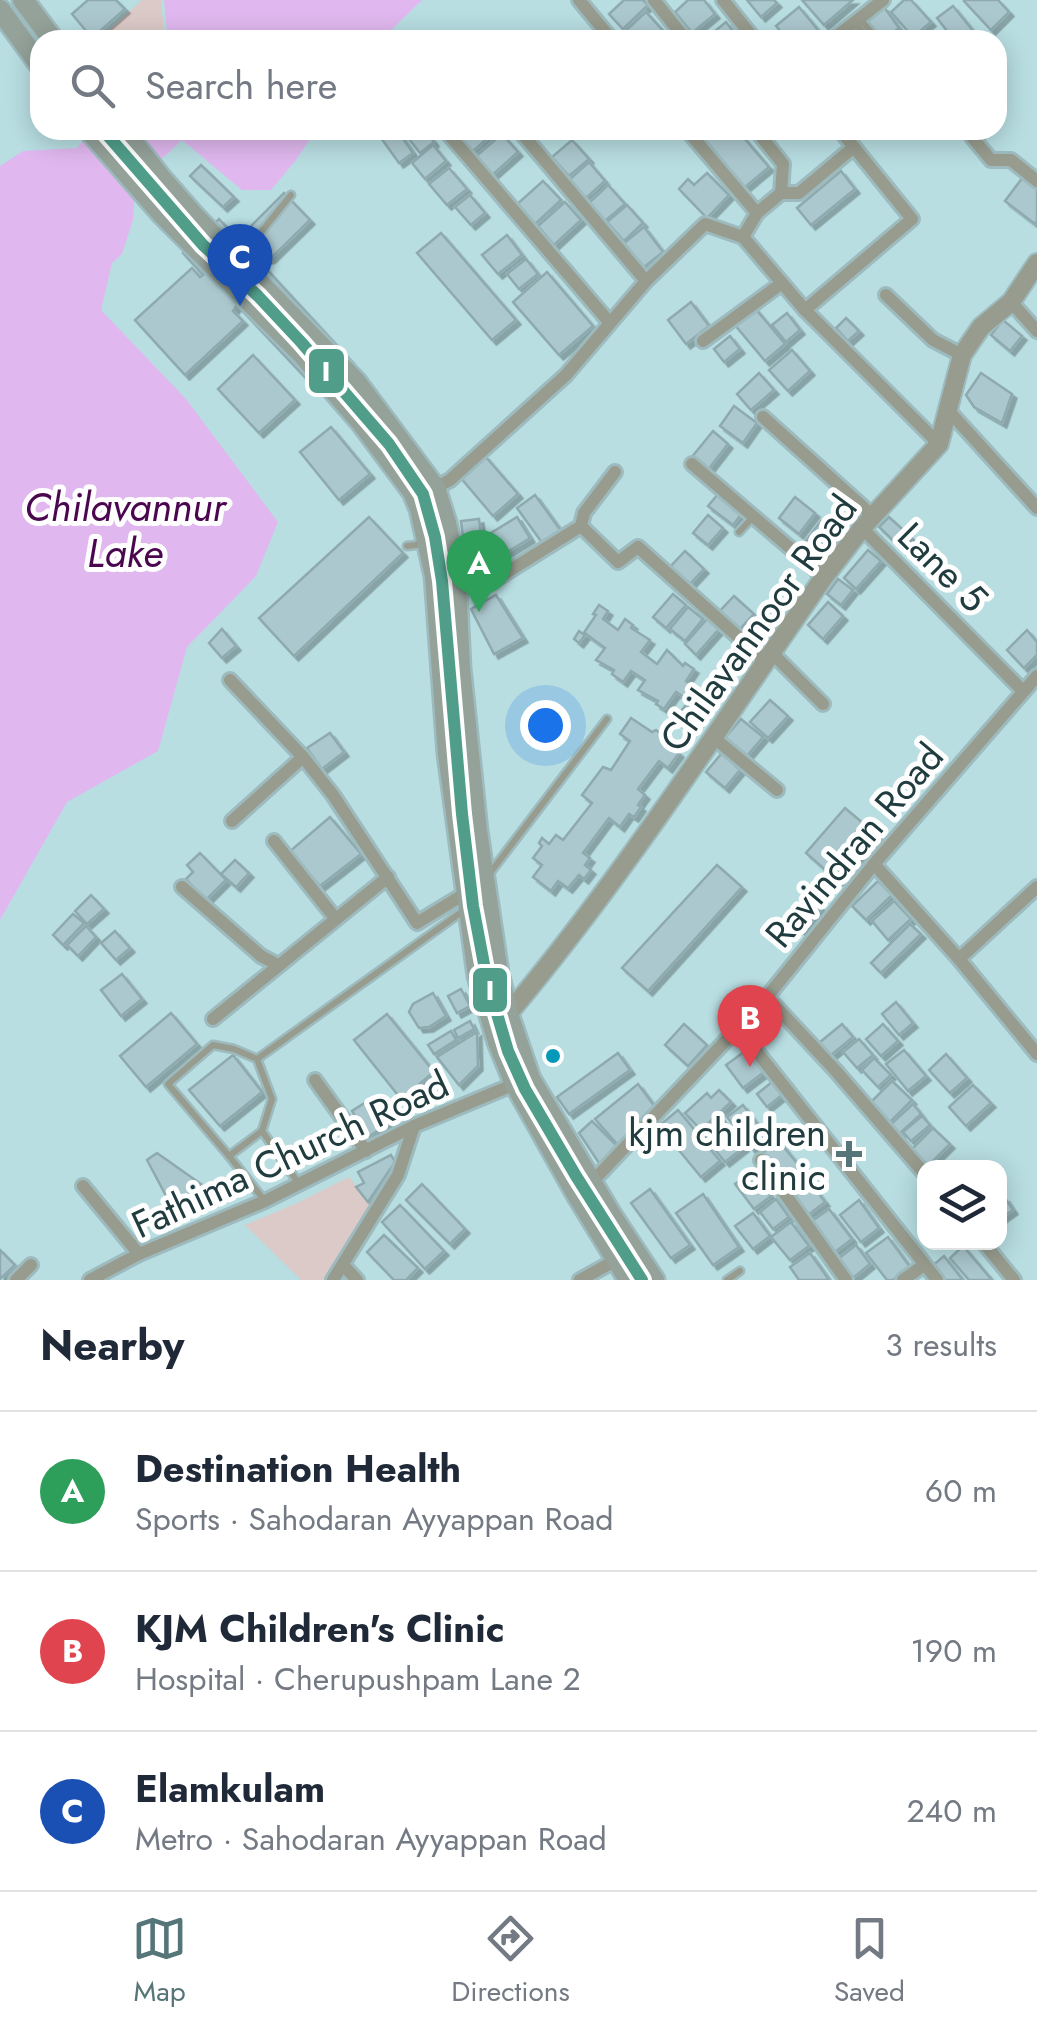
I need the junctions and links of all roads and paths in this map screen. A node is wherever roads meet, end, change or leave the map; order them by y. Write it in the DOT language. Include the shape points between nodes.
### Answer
graph roads {
  1 [pos="23,0"];
  2 [pos="579,0"];
  3 [pos="654,0"];
  4 [pos="723,0"];
  5 [pos="880,1"];
  6 [pos="0,10"];
  7 [pos="856,20"];
  8 [pos="46,30"];
  9 [pos="604,30"];
  10 [pos="678,30"];
  11 [pos="747,30"];
  12 [pos="844,30"];
  13 [pos="863,30"];
  14 [pos="867,30"];
  15 [pos="30,51"];
  16 [pos="97,140"];
  17 [pos="132,140"];
  18 [pos="454,140"];
  19 [pos="527,140"];
  20 [pos="695,140"];
  21 [pos="764,140"];
  22 [pos="848,140"];
  23 [pos="974,140"];
  24 [pos="854,147"];
  25 [pos="1037,181"];
  26 [pos="781,193"];
  27 [pos="291,196"];
  28 [pos="757,213"];
  29 [pos="743,237"];
  30 [pos="238,260"];
  31 [pos="1037,263"];
  32 [pos="646,280"];
  33 [pos="782,283"];
  34 [pos="886,295"];
  35 [pos="1011,302"];
  36 [pos="805,310"];
  37 [pos="610,323"];
  38 [pos="1037,331"];
  39 [pos="703,341"];
  40 [pos="962,355"];
  41 [pos="948,410"];
  42 [pos="763,417"];
  43 [pos="939,444"];
  44 [pos="692,464"];
  45 [pos="615,472"];
  46 [pos="435,488"];
  47 [pos="1037,508"];
  48 [pos="754,516"];
  49 [pos="868,522"];
  50 [pos="581,526"];
  51 [pos="739,532"];
  52 [pos="824,577"];
  53 [pos="456,584"];
  54 [pos="768,657"];
  55 [pos="1037,676"];
  56 [pos="230,680"];
  57 [pos="1022,690"];
  58 [pos="822,704"];
  59 [pos="606,719"];
  60 [pos="713,737"];
  61 [pos="303,757"];
  62 [pos="778,790"];
  63 [pos="232,822"];
  64 [pos="274,841"];
  65 [pos="874,864"];
  66 [pos="388,877"];
  67 [pos="182,887"];
  68 [pos="1037,887"];
  69 [pos="473,894"];
  70 [pos="336,918"];
  71 [pos="959,959"];
  72 [pos="278,965"];
  73 [pos="767,997"];
  74 [pos="508,1014"];
  75 [pos="213,1018"];
  76 [pos="738,1028"];
  77 [pos="1037,1054"];
  78 [pos="257,1059"];
  79 [pos="315,1080"];
  80 [pos="523,1081"];
  81 [pos="414,1126"];
  82 [pos="262,1131"];
  83 [pos="366,1151"];
  84 [pos="229,1156"];
  85 [pos="761,1160"];
  86 [pos="917,1166"];
  87 [pos="592,1182"];
  88 [pos="300,1184"];
  89 [pos="83,1186"];
  90 [pos="264,1202"];
  91 [pos="990,1250"];
  92 [pos="139,1254"];
  93 [pos="616,1260"];
  94 [pos="30,1264"];
  95 [pos="924,1265"];
  96 [pos="344,1266"];
  97 [pos="740,1271"];
  98 [pos="16,1280"];
  99 [pos="90,1280"];
  100 [pos="334,1280"];
  101 [pos="357,1280"];
  102 [pos="580,1280"];
  103 [pos="629,1280"];
  104 [pos="654,1280"];
  105 [pos="727,1280"];
  106 [pos="846,1280"];
  107 [pos="903,1280"];
  108 [pos="937,1280"];
  109 [pos="1014,1280"];
  1 -- 8 [label="main road"];
  2 -- 9 [label="street"];
  3 -- 10 [label="street"];
  4 -- 11 [label="street"];
  5 -- 7 [label="street"];
  6 -- 15 [label="main road"];
  7 -- 12 [label="street"];
  7 -- 13 [label="lane"];
  7 -- 14 [label="lane"];
  16 -- 69 [label="main road" via="289,341 413,492 417,542 435,576 448,754"];
  17 -- 30 [label="main road"];
  18 -- 37 [label="street"];
  19 -- 32 [label="street"];
  20 -- 28 [label="street"];
  21 -- 26 [label="street" via="782,164"];
  22 -- 24 [label="street"];
  23 -- 25 [label="street" via="991,160 1010,160"];
  24 -- 26 [label="street" via="798,193"];
  24 -- 36 [label="street" via="912,219"];
  26 -- 28 [label="street"];
  27 -- 30 [label="lane"];
  28 -- 29 [label="street"];
  29 -- 32 [label="street" via="705,224"];
  29 -- 33 [label="street"];
  30 -- 46 [label="main road" via="356,382"];
  31 -- 35 [label="street, Chilavannoor Road"];
  32 -- 37 [label="street"];
  33 -- 36 [label="street"];
  33 -- 39 [label="street"];
  34 -- 40 [label="street" via="933,340"];
  35 -- 38 [label="street"];
  35 -- 40 [label="street, Chilavannoor Road" via="981,326"];
  36 -- 43 [label="street"];
  37 -- 46 [label="street" via="566,375"];
  40 -- 41 [label="street, Chilavannoor Road"];
  41 -- 43 [label="street, Chilavannoor Road"];
  41 -- 47 [label="street"];
  42 -- 49 [label="street, Lane 5"];
  43 -- 49 [label="street, Chilavannoor Road"];
  44 -- 48 [label="street"];
  45 -- 50 [label="street"];
  46 -- 53 [label="main road"];
  48 -- 51 [label="lane"];
  48 -- 52 [label="street"];
  49 -- 52 [label="street, Chilavannoor Road"];
  49 -- 57 [label="street, Lane 5"];
  50 -- 53 [label="street" via="494,581"];
  50 -- 54 [label="street" via="618,562 638,547"];
  52 -- 54 [label="street, Chilavannoor Road"];
  53 -- 69 [label="main road"];
  54 -- 58 [label="street"];
  54 -- 60 [label="street, Chilavannoor Road"];
  55 -- 57 [label="street, Ravindran Road"];
  56 -- 61 [label="street"];
  57 -- 65 [label="street, Ravindran Road"];
  59 -- 69 [label="lane"];
  60 -- 62 [label="street"];
  60 -- 74 [label="street, Chilavannoor Road"];
  61 -- 63 [label="street"];
  61 -- 66 [label="street"];
  64 -- 70 [label="street"];
  65 -- 71 [label="street"];
  65 -- 73 [label="street, Ravindran Road"];
  66 -- 69 [label="street" via="416,923"];
  66 -- 70 [label="street"];
  67 -- 72 [label="street"];
  68 -- 71 [label="street"];
  69 -- 74 [label="main road"];
  69 -- 78 [label="lane"];
  69 -- 80 [label="main road" via="478,976 498,1042"];
  70 -- 72 [label="street"];
  71 -- 77 [label="street"];
  72 -- 75 [label="street"];
  73 -- 76 [label="street, Ravindran Road"];
  73 -- 86 [label="street"];
  74 -- 80 [label="main road"];
  76 -- 87 [label="street, Ravindran Road"];
  76 -- 95 [label="street"];
  78 -- 82 [label="lane" via="272,1099"];
  78 -- 84 [label="lane" via="213,1045 168,1084"];
  79 -- 83 [label="street"];
  80 -- 81 [label="street, Fathima Church Road"];
  80 -- 87 [label="main road"];
  80 -- 93 [label="main road"];
  81 -- 83 [label="street, Fathima Church Road"];
  81 -- 96 [label="street" via="398,1175"];
  82 -- 84 [label="lane"];
  82 -- 88 [label="lane"];
  83 -- 88 [label="street, Fathima Church Road"];
  84 -- 90 [label="lane"];
  85 -- 106 [label="street"];
  87 -- 104 [label="main road"];
  88 -- 90 [label="street, Fathima Church Road"];
  89 -- 92 [label="street"];
  90 -- 92 [label="street, Fathima Church Road"];
  91 -- 109 [label="street"];
  92 -- 99 [label="street, Fathima Church Road"];
  93 -- 102 [label="street"];
  93 -- 103 [label="main road"];
  94 -- 98 [label="street"];
  95 -- 107 [label="street"];
  95 -- 108 [label="street"];
  96 -- 100 [label="street"];
  96 -- 101 [label="street"];
  97 -- 105 [label="lane"];
}
